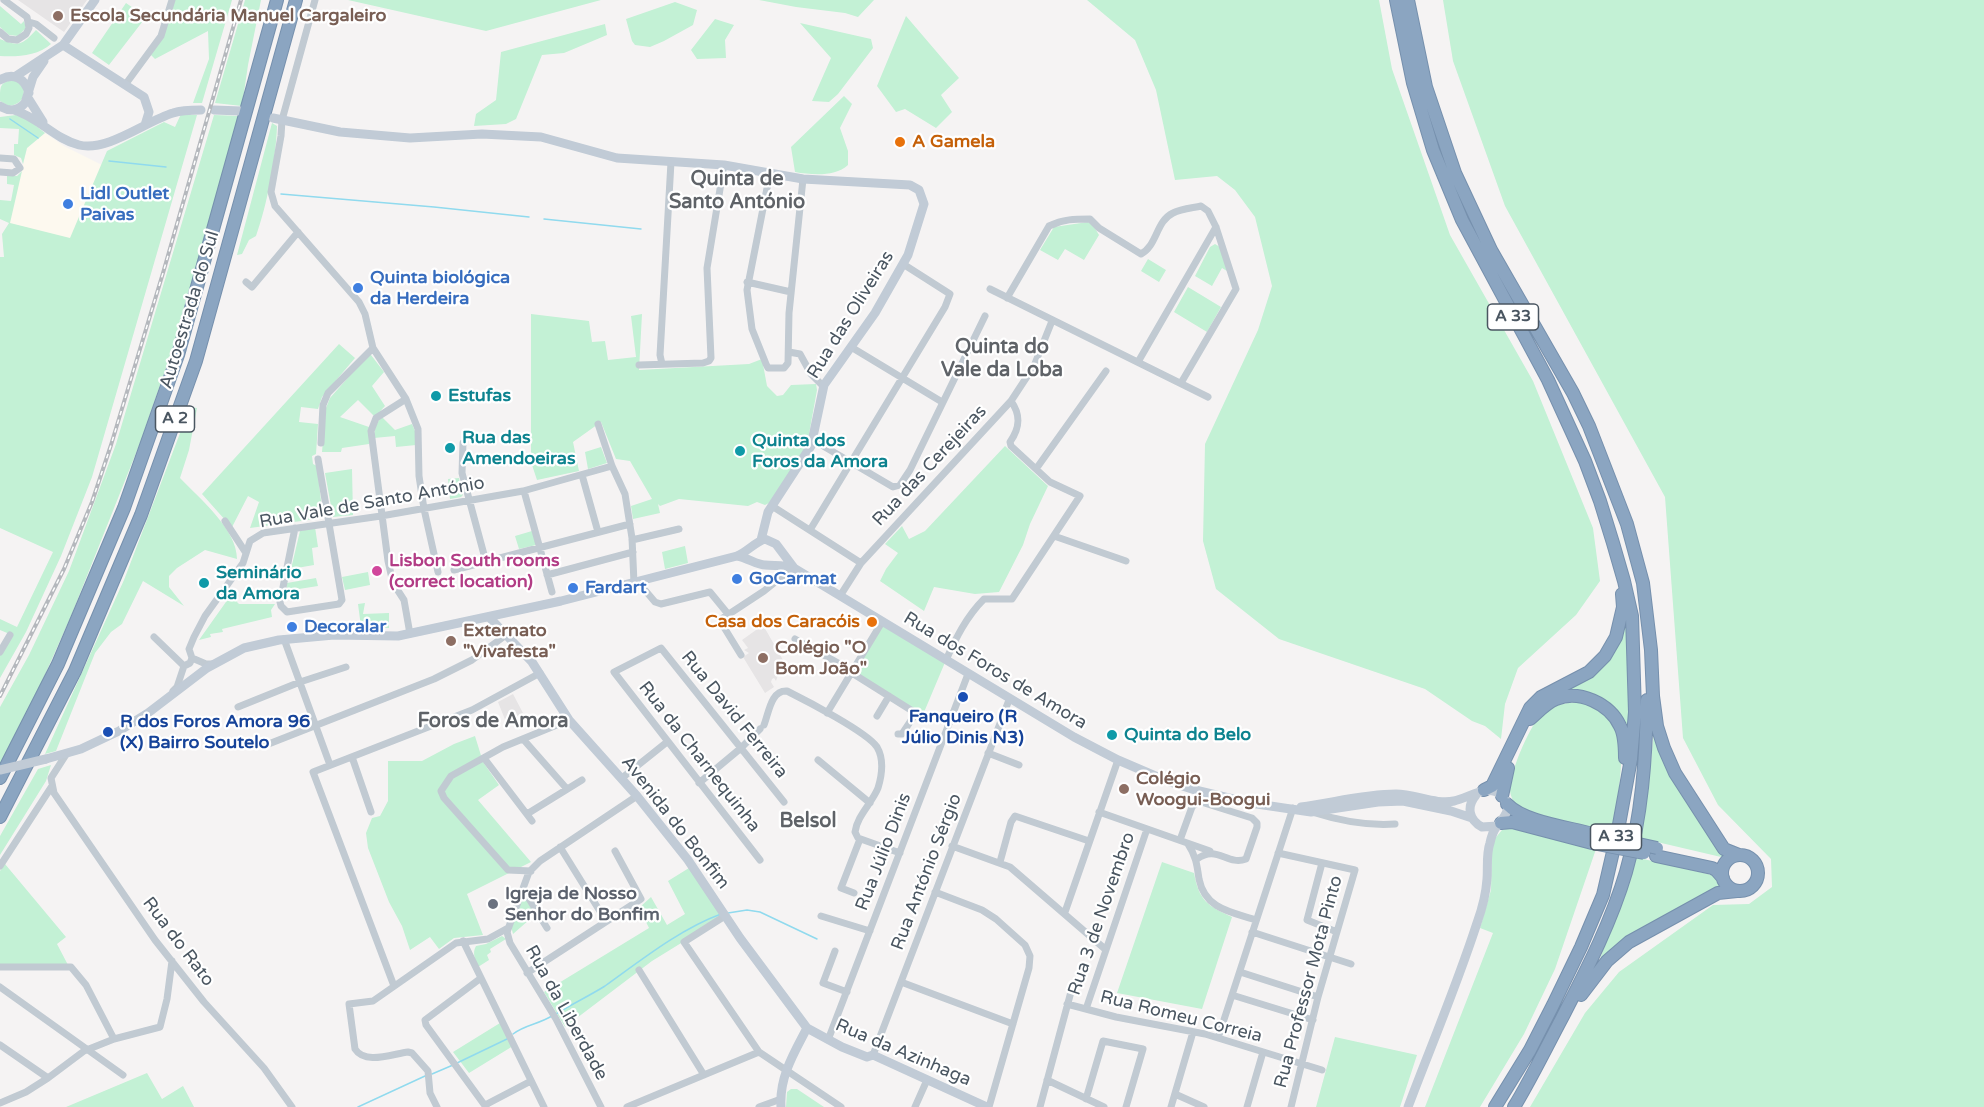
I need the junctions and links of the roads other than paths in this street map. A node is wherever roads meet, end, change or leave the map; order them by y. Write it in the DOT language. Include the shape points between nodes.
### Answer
graph roads {
  1 [pos="4,0"];
  2 [pos="95,0"];
  3 [pos="172,0"];
  4 [pos="276,0"];
  5 [pos="296,0"];
  6 [pos="315,0"];
  7 [pos="1396,0"];
  8 [pos="1408,0"];
  9 [pos="29,22"];
  10 [pos="0,32"];
  11 [pos="54,38"];
  12 [pos="63,45"];
  13 [pos="48,56"];
  14 [pos="6,76"];
  15 [pos="124,85"];
  16 [pos="28,95"];
  17 [pos="5,109"];
  18 [pos="201,110"];
  19 [pos="214,110"];
  20 [pos="241,111"];
  21 [pos="278,119"];
  22 [pos="145,125"];
  23 [pos="46,126"];
  24 [pos="0,158"];
  25 [pos="671,162"];
  26 [pos="724,165"];
  27 [pos="0,172"];
  28 [pos="770,173"];
  29 [pos="803,179"];
  30 [pos="1216,227"];
  31 [pos="298,232"];
  32 [pos="903,264"];
  33 [pos="246,282"];
  34 [pos="747,282"];
  35 [pos="990,290"];
  36 [pos="791,292"];
  37 [pos="1007,298"];
  38 [pos="985,316"];
  39 [pos="1052,321"];
  40 [pos="851,347"];
  41 [pos="373,348"];
  42 [pos="789,352"];
  43 [pos="1138,362"];
  44 [pos="662,364"];
  45 [pos="639,365"];
  46 [pos="1106,371"];
  47 [pos="901,379"];
  48 [pos="1181,383"];
  49 [pos="824,387"];
  50 [pos="1208,397"];
  51 [pos="406,399"];
  52 [pos="1011,400"];
  53 [pos="942,402"];
  54 [pos="598,423"];
  55 [pos="813,440"];
  56 [pos="321,443"];
  57 [pos="463,443"];
  58 [pos="318,459"];
  59 [pos="851,463"];
  60 [pos="612,466"];
  61 [pos="1035,469"];
  62 [pos="582,475"];
  63 [pos="524,491"];
  64 [pos="1616,498"];
  65 [pos="468,500"];
  66 [pos="772,506"];
  67 [pos="424,509"];
  68 [pos="381,516"];
  69 [pos="225,521"];
  70 [pos="329,523"];
  71 [pos="630,524"];
  72 [pos="765,524"];
  73 [pos="295,528"];
  74 [pos="679,529"];
  75 [pos="810,530"];
  76 [pos="598,532"];
  77 [pos="1054,536"];
  78 [pos="632,540"];
  79 [pos="758,543"];
  80 [pos="1613,543"];
  81 [pos="777,546"];
  82 [pos="539,548"];
  83 [pos="633,552"];
  84 [pos="246,553"];
  85 [pos="737,556"];
  86 [pos="1126,561"];
  87 [pos="486,562"];
  88 [pos="757,562"];
  89 [pos="861,563"];
  90 [pos="775,565"];
  91 [pos="796,569"];
  92 [pos="454,570"];
  93 [pos="438,572"];
  94 [pos="785,574"];
  95 [pos="547,575"];
  96 [pos="636,582"];
  97 [pos="552,592"];
  98 [pos="840,596"];
  99 [pos="728,614"];
  100 [pos="489,617"];
  101 [pos="882,622"];
  102 [pos="410,634"];
  103 [pos="10,635"];
  104 [pos="506,635"];
  105 [pos="153,637"];
  106 [pos="284,639"];
  107 [pos="795,639"];
  108 [pos="661,648"];
  109 [pos="0,652"];
  110 [pos="741,655"];
  111 [pos="946,660"];
  112 [pos="188,662"];
  113 [pos="214,664"];
  114 [pos="346,667"];
  115 [pos="540,673"];
  116 [pos="852,673"];
  117 [pos="968,674"];
  118 [pos="194,677"];
  119 [pos="300,682"];
  120 [pos="169,696"];
  121 [pos="889,696"];
  122 [pos="1009,700"];
  123 [pos="238,707"];
  124 [pos="826,713"];
  125 [pos="877,716"];
  126 [pos="569,720"];
  127 [pos="315,725"];
  128 [pos="898,734"];
  129 [pos="523,739"];
  130 [pos="667,742"];
  131 [pos="266,744"];
  132 [pos="741,748"];
  133 [pos="67,753"];
  134 [pos="988,753"];
  135 [pos="352,757"];
  136 [pos="484,758"];
  137 [pos="818,760"];
  138 [pos="1118,760"];
  139 [pos="330,765"];
  140 [pos="1018,765"];
  141 [pos="0,770"];
  142 [pos="0,778"];
  143 [pos="622,778"];
  144 [pos="582,780"];
  145 [pos="699,783"];
  146 [pos="52,786"];
  147 [pos="567,789"];
  148 [pos="1480,792"];
  149 [pos="637,796"];
  150 [pos="1504,800"];
  151 [pos="783,802"];
  152 [pos="870,803"];
  153 [pos="1356,806"];
  154 [pos="1293,808"];
  155 [pos="372,812"];
  156 [pos="1099,812"];
  157 [pos="1311,812"];
  158 [pos="527,814"];
  159 [pos="0,817"];
  160 [pos="532,821"];
  161 [pos="1474,821"];
  162 [pos="1358,823"];
  163 [pos="1395,824"];
  164 [pos="1499,824"];
  165 [pos="1146,829"];
  166 [pos="1618,830"];
  167 [pos="861,839"];
  168 [pos="1593,839"];
  169 [pos="1180,840"];
  170 [pos="1089,841"];
  171 [pos="1188,844"];
  172 [pos="952,846"];
  173 [pos="560,847"];
  174 [pos="615,852"];
  175 [pos="1488,852"];
  176 [pos="1657,852"];
  177 [pos="900,853"];
  178 [pos="1214,853"];
  179 [pos="1278,853"];
  180 [pos="1733,857"];
  181 [pos="1197,859"];
  182 [pos="760,860"];
  183 [pos="1000,862"];
  184 [pos="1322,863"];
  185 [pos="0,866"];
  186 [pos="531,871"];
  187 [pos="1723,878"];
  188 [pos="523,889"];
  189 [pos="1737,891"];
  190 [pos="935,892"];
  191 [pos="854,893"];
  192 [pos="1065,912"];
  193 [pos="725,916"];
  194 [pos="821,916"];
  195 [pos="1256,920"];
  196 [pos="606,921"];
  197 [pos="547,928"];
  198 [pos="507,930"];
  199 [pos="870,931"];
  200 [pos="1252,932"];
  201 [pos="1337,932"];
  202 [pos="463,941"];
  203 [pos="1106,949"];
  204 [pos="835,951"];
  205 [pos="1329,957"];
  206 [pos="172,961"];
  207 [pos="1351,964"];
  208 [pos="0,967"];
  209 [pos="639,970"];
  210 [pos="1239,972"];
  211 [pos="527,973"];
  212 [pos="481,978"];
  213 [pos="901,982"];
  214 [pos="394,986"];
  215 [pos="0,987"];
  216 [pos="1072,988"];
  217 [pos="847,992"];
  218 [pos="1232,995"];
  219 [pos="1318,997"];
  220 [pos="1067,1004"];
  221 [pos="1086,1009"];
  222 [pos="1312,1020"];
  223 [pos="1013,1024"];
  224 [pos="807,1028"];
  225 [pos="1193,1032"];
  226 [pos="1218,1038"];
  227 [pos="114,1039"];
  228 [pos="828,1040"];
  229 [pos="1549,1044"];
  230 [pos="0,1045"];
  231 [pos="87,1049"];
  232 [pos="759,1052"];
  233 [pos="1263,1052"];
  234 [pos="873,1055"];
  235 [pos="1301,1064"];
  236 [pos="786,1069"];
  237 [pos="1322,1070"];
  238 [pos="123,1075"];
  239 [pos="704,1075"];
  240 [pos="48,1078"];
  241 [pos="927,1080"];
  242 [pos="1047,1080"];
  243 [pos="531,1081"];
  244 [pos="1175,1094"];
  245 [pos="1086,1099"];
  246 [pos="2,1100"];
  247 [pos="781,1103"];
  248 [pos="486,1106"];
  249 [pos="292,1107"];
  250 [pos="437,1107"];
  251 [pos="544,1107"];
  252 [pos="601,1107"];
  253 [pos="627,1107"];
  254 [pos="759,1107"];
  255 [pos="841,1107"];
  256 [pos="915,1107"];
  257 [pos="988,1107"];
  258 [pos="1040,1107"];
  259 [pos="1104,1107"];
  260 [pos="1126,1107"];
  261 [pos="1171,1107"];
  262 [pos="1204,1107"];
  263 [pos="1247,1107"];
  264 [pos="1291,1107"];
  265 [pos="1408,1107"];
  266 [pos="1495,1107"];
  267 [pos="1514,1107"];
  1 -- 9 [label="street"];
  2 -- 12 [label="main road"];
  3 -- 15 [label="street" via="161,36"];
  4 -- 142 [label="highway, Autoestrada do Sul / A 2" via="178,355 124,508 58,664"];
  5 -- 159 [label="highway, Autoestrada do Sul / A 2" via="196,361 141,515 75,671"];
  6 -- 21 [label="street"];
  7 -- 80 [label="highway, A 33" via="1413,82 1442,172 1470,236 1569,425"];
  8 -- 64 [label="highway, A 33" via="1426,87 1455,173 1491,250 1577,401"];
  9 -- 10 [label="street" via="28,32 14,41"];
  9 -- 11 [label="street"];
  12 -- 13 [label="main road"];
  12 -- 15 [label="main road"];
  13 -- 14 [label="main road"];
  13 -- 16 [label="main road" via="33,77"];
  14 -- 16 [label="main road" via="25,83"];
  15 -- 22 [label="main road" via="146,101 149,112"];
  16 -- 17 [label="main road" via="21,107"];
  16 -- 23 [label="main road"];
  17 -- 23 [label="main road"];
  18 -- 22 [label="main road" via="175,112"];
  19 -- 20 [label="main road"];
  21 -- 25 [label="main road" via="340,132 410,138 482,134 541,137 616,158"];
  21 -- 31 [label="street" via="281,136 271,192 275,206"];
  22 -- 23 [label="main road" via="107,143 89,146 71,143"];
  24 -- 27 [label="street" via="14,159 20,168 13,173"];
  25 -- 26 [label="main road"];
  25 -- 44 [label="street"];
  26 -- 28 [label="main road"];
  26 -- 44 [label="street" via="707,268 711,358 703,363"];
  28 -- 29 [label="main road"];
  28 -- 34 [label="street"];
  29 -- 32 [label="main road, Rua das Oliveiras" via="915,187 924,204"];
  29 -- 36 [label="street"];
  30 -- 37 [label="street" via="1201,206 1173,213 1164,220 1148,250 1141,254 1090,219 1053,224"];
  30 -- 43 [label="street"];
  30 -- 48 [label="street" via="1236,290"];
  31 -- 33 [label="street" via="252,287"];
  31 -- 41 [label="street" via="359,302"];
  32 -- 40 [label="main road, Rua das Oliveiras"];
  32 -- 47 [label="street" via="950,294"];
  34 -- 36 [label="street"];
  34 -- 42 [label="street" via="752,329 768,368 787,366"];
  35 -- 37 [label="street"];
  36 -- 42 [label="street"];
  37 -- 39 [label="street"];
  38 -- 53 [label="street"];
  39 -- 43 [label="street"];
  39 -- 52 [label="street, Rua das Cerejeiras" via="1034,366"];
  40 -- 47 [label="street"];
  40 -- 49 [label="main road, Rua das Oliveiras"];
  41 -- 51 [label="street"];
  41 -- 56 [label="street" via="328,393 323,405"];
  42 -- 49 [label="street" via="801,354 811,374"];
  43 -- 48 [label="street"];
  44 -- 45 [label="street"];
  46 -- 61 [label="street"];
  47 -- 53 [label="street"];
  47 -- 59 [label="street"];
  48 -- 50 [label="street"];
  49 -- 55 [label="main road, Rua das Oliveiras"];
  51 -- 67 [label="street" via="418,429"];
  51 -- 68 [label="street" via="376,418 371,431"];
  52 -- 61 [label="street" via="1019,421 1010,444"];
  52 -- 89 [label="street, Rua das Cerejeiras"];
  53 -- 59 [label="street" via="900,485 893,487"];
  54 -- 60 [label="street"];
  55 -- 59 [label="street"];
  55 -- 66 [label="main road, Rua das Oliveiras"];
  57 -- 65 [label="street" via="462,473"];
  58 -- 70 [label="street"];
  59 -- 75 [label="street"];
  60 -- 62 [label="street, Rua Vale de Santo António"];
  60 -- 71 [label="street" via="625,494"];
  61 -- 77 [label="street" via="1050,482 1080,496"];
  62 -- 63 [label="street, Rua Vale de Santo António"];
  62 -- 76 [label="street"];
  63 -- 65 [label="street, Rua Vale de Santo António"];
  63 -- 82 [label="street"];
  64 -- 180 [label="highway" via="1643,583 1652,650 1653,696 1664,748 1675,773"];
  64 -- 229 [label="highway, A 33" via="1642,609 1647,694 1643,782 1626,871 1613,910"];
  65 -- 67 [label="street, Rua Vale de Santo António"];
  65 -- 87 [label="street"];
  66 -- 72 [label="main road, Rua das Oliveiras"];
  66 -- 75 [label="street"];
  67 -- 68 [label="street, Rua Vale de Santo António"];
  67 -- 93 [label="street"];
  68 -- 70 [label="street, Rua Vale de Santo António"];
  68 -- 102 [label="street" via="393,583 404,600"];
  69 -- 84 [label="street"];
  70 -- 73 [label="street, Rua Vale de Santo António"];
  70 -- 73 [label="street" via="342,600 335,605 287,612 280,602"];
  71 -- 76 [label="street"];
  71 -- 78 [label="street"];
  72 -- 79 [label="main road, Rua das Oliveiras"];
  72 -- 81 [label="main road"];
  73 -- 84 [label="street, Rua Vale de Santo António" via="264,533 250,541"];
  74 -- 78 [label="street"];
  75 -- 89 [label="street"];
  76 -- 82 [label="street"];
  77 -- 86 [label="street"];
  77 -- 111 [label="street" via="1012,599 984,599 972,612"];
  78 -- 83 [label="street"];
  79 -- 81 [label="main road" via="769,540"];
  79 -- 85 [label="main road"];
  79 -- 88 [label="main road" via="753,556"];
  80 -- 148 [label="highway" via="1623,607 1616,637 1589,672 1541,697 1530,708 1492,786"];
  80 -- 166 [label="highway, A 33" via="1632,616 1635,712"];
  81 -- 90 [label="main road"];
  81 -- 91 [label="main road"];
  82 -- 87 [label="street"];
  82 -- 95 [label="street"];
  83 -- 95 [label="street"];
  83 -- 96 [label="street"];
  84 -- 112 [label="street, Rua Vale de Santo António" via="205,616 189,649"];
  85 -- 88 [label="main road"];
  85 -- 96 [label="main road"];
  87 -- 92 [label="street"];
  88 -- 90 [label="main road"];
  89 -- 98 [label="street, Rua das Cerejeiras"];
  90 -- 91 [label="main road"];
  90 -- 94 [label="street" via="785,569"];
  91 -- 94 [label="street"];
  91 -- 98 [label="main road, Rua dos Foros de Amora"];
  94 -- 99 [label="street"];
  95 -- 97 [label="street"];
  96 -- 99 [label="street" via="661,604 710,592"];
  96 -- 100 [label="main road"];
  98 -- 101 [label="main road, Rua dos Foros de Amora"];
  99 -- 110 [label="street" via="722,624"];
  100 -- 102 [label="main road"];
  100 -- 104 [label="main road, Avenida do Bonfim"];
  101 -- 111 [label="main road, Rua dos Foros de Amora"];
  101 -- 116 [label="street"];
  102 -- 106 [label="main road"];
  103 -- 109 [label="street"];
  104 -- 115 [label="main road, Avenida do Bonfim"];
  104 -- 127 [label="street" via="472,660 434,679"];
  105 -- 112 [label="street"];
  106 -- 113 [label="main road" via="244,648"];
  106 -- 119 [label="street"];
  107 -- 116 [label="street"];
  108 -- 130 [label="street, Rua da Charnequinha" via="614,672"];
  108 -- 132 [label="street, Rua David Ferreira"];
  111 -- 117 [label="main road, Rua dos Foros de Amora"];
  112 -- 113 [label="street"];
  112 -- 118 [label="street"];
  112 -- 120 [label="street, Rua Vale de Santo António"];
  113 -- 118 [label="main road"];
  114 -- 119 [label="street"];
  115 -- 126 [label="main road, Avenida do Bonfim"];
  115 -- 135 [label="street" via="472,710"];
  116 -- 121 [label="street"];
  116 -- 124 [label="street"];
  117 -- 122 [label="main road, Rua dos Foros de Amora"];
  117 -- 177 [label="street, Rua Júlio Dinis"];
  118 -- 120 [label="main road"];
  119 -- 123 [label="street"];
  119 -- 127 [label="street"];
  120 -- 133 [label="main road" via="118,731"];
  121 -- 125 [label="street"];
  121 -- 128 [label="street" via="919,715"];
  122 -- 134 [label="street, Rua António Sérgio"];
  122 -- 138 [label="main road, Rua dos Foros de Amora"];
  124 -- 132 [label="street" via="784,690 774,698 762,727"];
  124 -- 152 [label="street" via="876,747 882,768"];
  126 -- 129 [label="street"];
  126 -- 143 [label="main road, Avenida do Bonfim"];
  127 -- 131 [label="street"];
  127 -- 139 [label="street"];
  129 -- 136 [label="street"];
  129 -- 147 [label="street"];
  130 -- 143 [label="street"];
  130 -- 145 [label="street, Rua da Charnequinha"];
  132 -- 145 [label="street"];
  132 -- 151 [label="street, Rua David Ferreira"];
  133 -- 141 [label="main road, bridge"];
  133 -- 146 [label="street" via="51,778"];
  134 -- 140 [label="street"];
  134 -- 172 [label="street, Rua António Sérgio"];
  135 -- 139 [label="street"];
  135 -- 155 [label="street"];
  136 -- 158 [label="street"];
  136 -- 186 [label="street" via="451,776 441,791 508,870"];
  137 -- 152 [label="street"];
  138 -- 154 [label="main road, Rua dos Foros de Amora" via="1195,790"];
  138 -- 156 [label="street"];
  139 -- 214 [label="street" via="313,772"];
  143 -- 149 [label="main road, Avenida do Bonfim"];
  144 -- 147 [label="street"];
  145 -- 182 [label="street, Rua da Charnequinha"];
  146 -- 185 [label="street"];
  146 -- 206 [label="street, Rua do Rato"];
  147 -- 158 [label="street"];
  148 -- 150 [label="main road" via="1491,790"];
  148 -- 154 [label="main road" via="1448,802 1401,794"];
  148 -- 161 [label="main road" via="1470,803"];
  149 -- 173 [label="street"];
  149 -- 193 [label="main road, Avenida do Bonfim" via="688,860"];
  150 -- 164 [label="main road" via="1507,814"];
  150 -- 166 [label="highway" via="1509,765 1530,720 1556,699 1591,699 1616,720 1623,736 1624,785"];
  150 -- 168 [label="highway" via="1515,813"];
  152 -- 167 [label="street" via="855,829"];
  153 -- 157 [label="main road"];
  153 -- 161 [label="main road" via="1403,801 1451,811"];
  153 -- 162 [label="street" via="1350,817"];
  154 -- 157 [label="main road"];
  154 -- 179 [label="street"];
  156 -- 165 [label="street"];
  156 -- 170 [label="street"];
  157 -- 162 [label="street"];
  158 -- 160 [label="street"];
  161 -- 164 [label="main road" via="1488,828"];
  161 -- 175 [label="main road"];
  162 -- 163 [label="street"];
  164 -- 168 [label="highway" via="1512,822"];
  164 -- 175 [label="main road"];
  165 -- 169 [label="street"];
  165 -- 203 [label="street, Rua 3 de Novembro"];
  166 -- 266 [label="highway, A 33" via="1603,895 1581,947 1530,1050"];
  167 -- 177 [label="street"];
  167 -- 191 [label="street" via="841,888"];
  168 -- 176 [label="highway, bridge"];
  169 -- 171 [label="street"];
  169 -- 178 [label="street" via="1198,801 1257,823 1246,859 1238,861"];
  170 -- 183 [label="street" via="1015,816"];
  170 -- 192 [label="street"];
  171 -- 178 [label="street"];
  171 -- 181 [label="street"];
  172 -- 183 [label="street"];
  172 -- 190 [label="street, Rua António Sérgio"];
  173 -- 186 [label="street"];
  173 -- 196 [label="street"];
  174 -- 196 [label="street" via="641,898"];
  175 -- 265 [label="main road" via="1487,881 1478,923"];
  176 -- 180 [label="highway" via="1711,860"];
  176 -- 187 [label="highway" via="1712,868"];
  177 -- 199 [label="street, Rua Júlio Dinis"];
  178 -- 181 [label="street"];
  179 -- 184 [label="street, Rua Professor Mota Pinto"];
  179 -- 195 [label="street"];
  180 -- 187 [label="highway" via="1723,868"];
  180 -- 189 [label="highway" via="1744,855 1757,866 1758,877 1753,887"];
  181 -- 195 [label="street" via="1206,898 1219,908"];
  183 -- 192 [label="street" via="1017,871"];
  184 -- 201 [label="street" via="1306,920"];
  184 -- 201 [label="street, Rua Professor Mota Pinto" via="1355,870"];
  186 -- 188 [label="street"];
  187 -- 189 [label="highway"];
  188 -- 197 [label="street"];
  188 -- 198 [label="street"];
  189 -- 229 [label="highway" via="1718,893 1629,942 1592,980"];
  190 -- 213 [label="street, Rua António Sérgio"];
  190 -- 223 [label="street" via="989,914 1029,951 1029,968"];
  192 -- 203 [label="street"];
  193 -- 224 [label="main road, Avenida do Bonfim"];
  193 -- 232 [label="street" via="684,942"];
  194 -- 199 [label="street"];
  195 -- 200 [label="street"];
  196 -- 211 [label="street"];
  198 -- 202 [label="street" via="488,939"];
  198 -- 211 [label="street, Rua da Liberdade"];
  199 -- 217 [label="street, Rua Júlio Dinis"];
  200 -- 205 [label="street"];
  200 -- 210 [label="street"];
  201 -- 205 [label="street, Rua Professor Mota Pinto"];
  202 -- 212 [label="street"];
  202 -- 214 [label="street"];
  203 -- 221 [label="street, Rua 3 de Novembro"];
  204 -- 217 [label="street" via="823,983"];
  205 -- 207 [label="street"];
  205 -- 219 [label="street, Rua Professor Mota Pinto"];
  206 -- 227 [label="street" via="159,1027"];
  206 -- 249 [label="street, Rua do Rato" via="264,1068"];
  208 -- 227 [label="street" via="71,967 86,985"];
  209 -- 239 [label="street"];
  210 -- 218 [label="street"];
  210 -- 219 [label="street"];
  211 -- 252 [label="street, Rua da Liberdade" via="556,1019"];
  212 -- 243 [label="street"];
  212 -- 248 [label="street" via="426,1020 426,1025"];
  213 -- 223 [label="street"];
  213 -- 234 [label="street, Rua António Sérgio"];
  214 -- 250 [label="street" via="373,1001 349,1004 355,1049 368,1058 412,1053 428,1071 430,1094"];
  215 -- 231 [label="street"];
  216 -- 220 [label="street"];
  217 -- 228 [label="street, Rua Júlio Dinis"];
  218 -- 222 [label="street"];
  218 -- 226 [label="street"];
  219 -- 222 [label="street, Rua Professor Mota Pinto"];
  220 -- 221 [label="street, Rua Romeu Correia"];
  220 -- 242 [label="street"];
  221 -- 225 [label="street, Rua Romeu Correia"];
  222 -- 235 [label="street, Rua Professor Mota Pinto"];
  223 -- 257 [label="street"];
  224 -- 228 [label="main road, Rua da Azinhaga"];
  224 -- 236 [label="main road"];
  225 -- 226 [label="street, Rua Romeu Correia"];
  225 -- 244 [label="street"];
  226 -- 233 [label="street, Rua Romeu Correia"];
  227 -- 231 [label="street"];
  228 -- 234 [label="main road, Rua da Azinhaga" via="867,1057"];
  229 -- 267 [label="highway, A 33"];
  230 -- 240 [label="street"];
  231 -- 238 [label="street"];
  231 -- 240 [label="street"];
  232 -- 236 [label="street"];
  232 -- 239 [label="street"];
  233 -- 235 [label="street, Rua Romeu Correia"];
  233 -- 263 [label="street"];
  234 -- 241 [label="main road, Rua da Azinhaga"];
  235 -- 237 [label="street, Rua Romeu Correia"];
  235 -- 264 [label="street, Rua Professor Mota Pinto"];
  236 -- 247 [label="main road"];
  236 -- 255 [label="street"];
  239 -- 253 [label="street"];
  240 -- 246 [label="street" via="26,1092"];
  241 -- 256 [label="street"];
  241 -- 257 [label="main road, Rua da Azinhaga"];
  242 -- 245 [label="street"];
  242 -- 258 [label="street"];
  243 -- 248 [label="street"];
  243 -- 251 [label="street"];
  244 -- 261 [label="street"];
  244 -- 262 [label="street"];
  245 -- 259 [label="street"];
  245 -- 260 [label="street" via="1103,1041 1143,1049"];
  247 -- 254 [label="street"];
}
